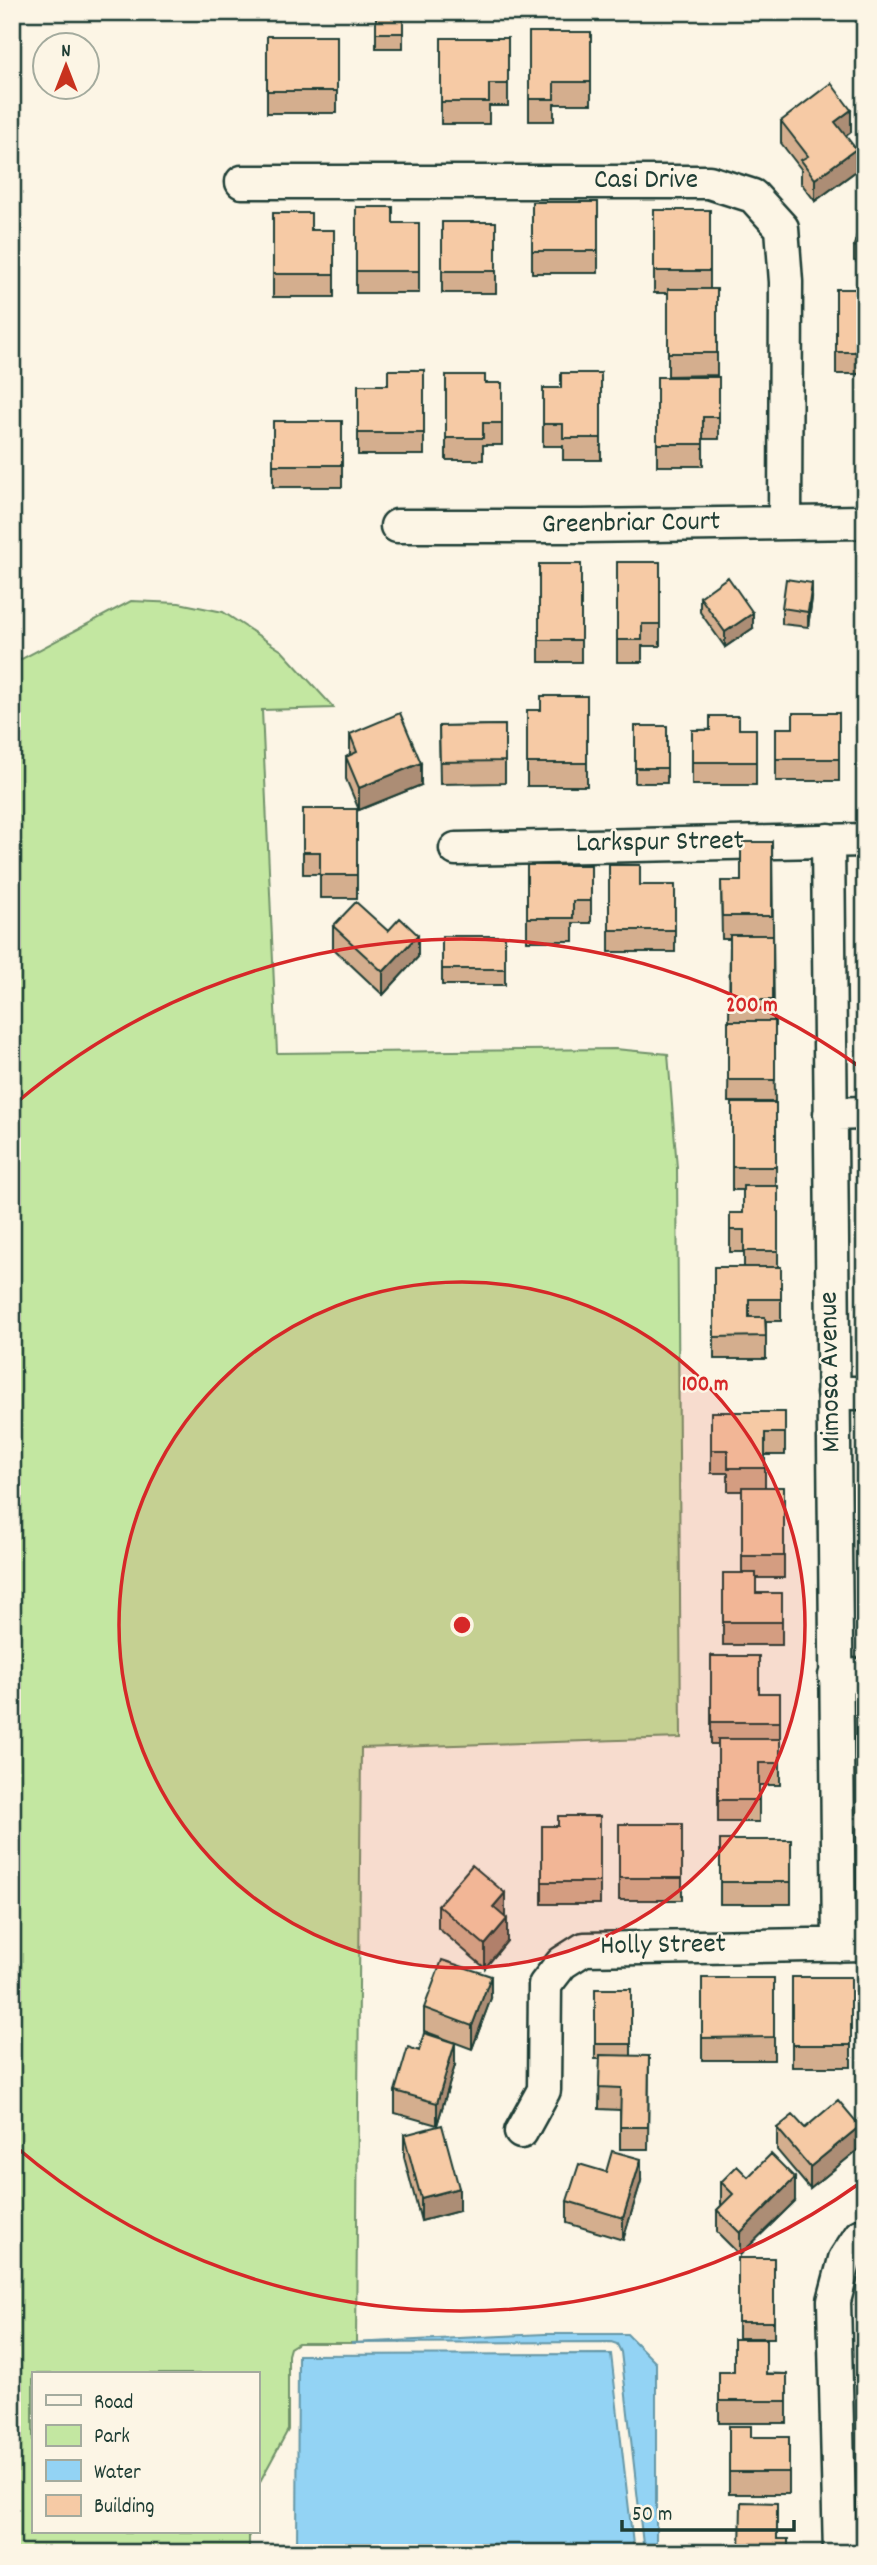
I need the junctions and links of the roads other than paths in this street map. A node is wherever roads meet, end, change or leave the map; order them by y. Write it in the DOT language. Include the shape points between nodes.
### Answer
graph roads {
  1 [pos="242,182"];
  2 [pos="785,522"];
  3 [pos="865,522"];
  4 [pos="397,526"];
  5 [pos="865,840"];
  6 [pos="828,841"];
  7 [pos="456,849"];
  8 [pos="865,1113"];
  9 [pos="830,1114"];
  10 [pos="833,1393"];
  11 [pos="865,1393"];
  12 [pos="850,1676"];
  13 [pos="852,1945"];
  14 [pos="521,2132"];
  15 [pos="865,2235"];
  16 [pos="853,2518"];
  17 [pos="841,2553"];
  1 -- 2 [label="street, Casi Drive" via="709,182 753,196 782,228"];
  2 -- 3 [label="street, Greenbriar Court"];
  2 -- 4 [label="street, Greenbriar Court"];
  5 -- 6 [label="street, Larkspur Street"];
  6 -- 7 [label="street, Larkspur Street"];
  6 -- 9 [label="street, Mimosa Avenue"];
  8 -- 9 [label="street"];
  9 -- 10 [label="street, Mimosa Avenue"];
  10 -- 11 [label="street"];
  10 -- 12 [label="street, Mimosa Avenue"];
  12 -- 13 [label="street, Mimosa Avenue"];
  13 -- 14 [label="street, Holly Street" via="584,1949 562,1963 545,1986 544,2090"];
  15 -- 16 [label="street" via="845,2259 834,2301"];
  16 -- 17 [label="street"];
}
